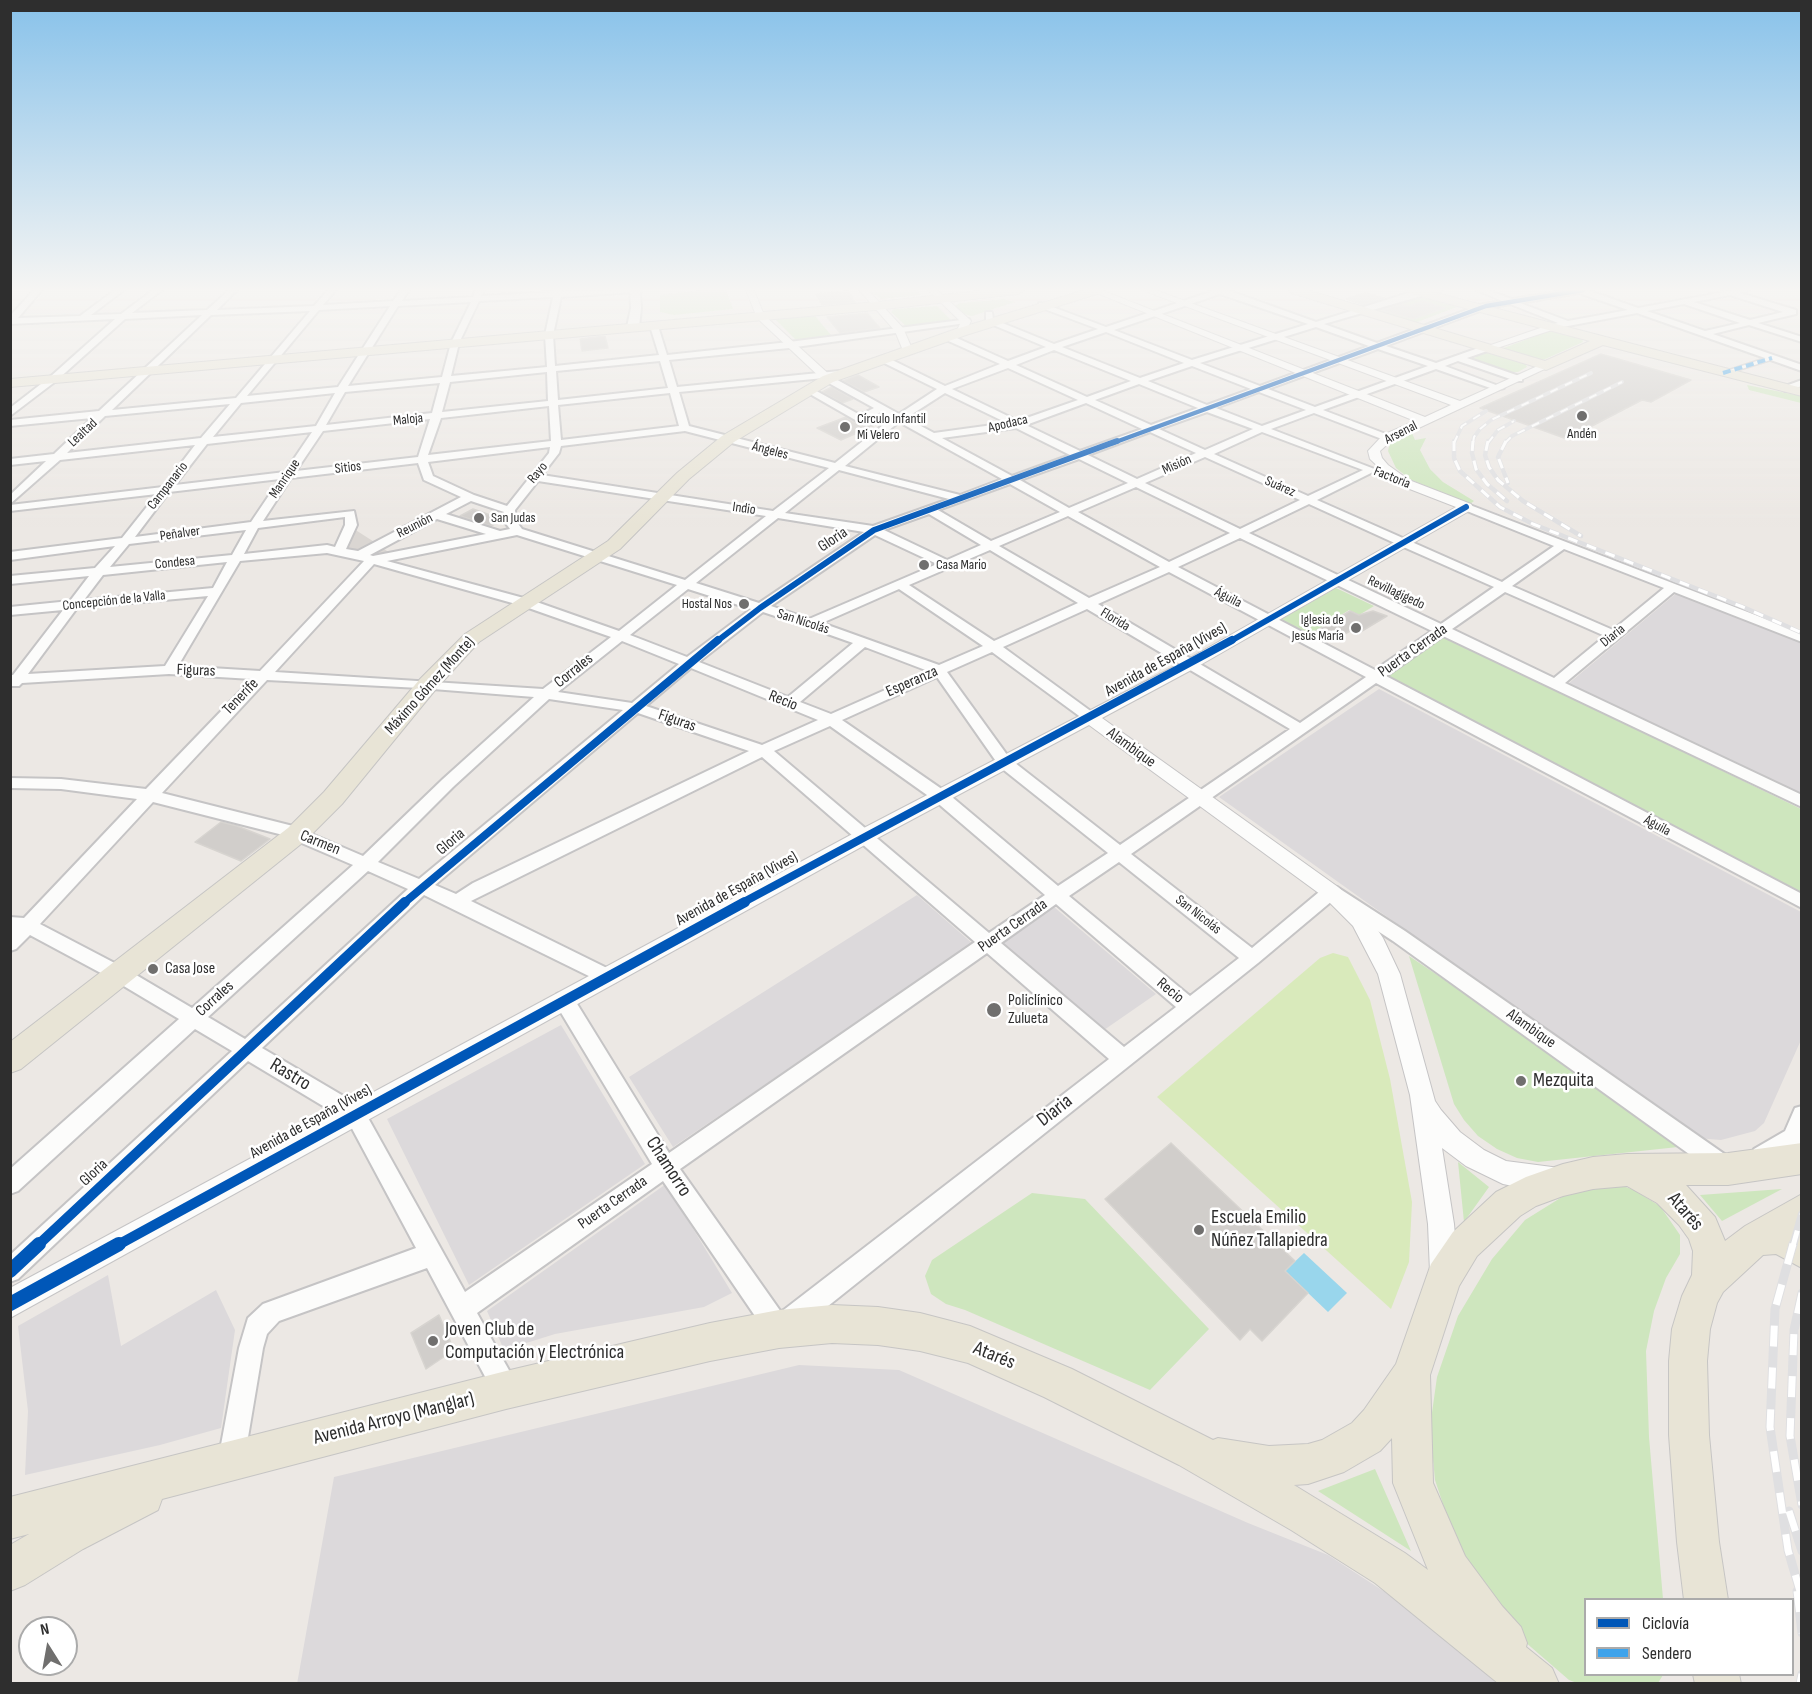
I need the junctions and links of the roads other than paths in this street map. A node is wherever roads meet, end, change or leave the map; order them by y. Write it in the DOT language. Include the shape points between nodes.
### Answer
graph roads {
  1 [pos="64,369"];
  2 [pos="161,369"];
  3 [pos="264,369"];
  4 [pos="354,369"];
  5 [pos="449,369"];
  6 [pos="560,369"];
  7 [pos="667,369"];
  8 [pos="822,369"];
  9 [pos="853,369"];
  10 [pos="904,369"];
  11 [pos="996,369"];
  12 [pos="1020,369"];
  13 [pos="1111,369"];
  14 [pos="1172,369"];
  15 [pos="1207,369"];
  16 [pos="1294,369"];
  17 [pos="1314,369"];
  18 [pos="1363,369"];
  19 [pos="1426,369"];
  20 [pos="1444,369"];
  21 [pos="1490,369"];
  22 [pos="1540,369"];
  23 [pos="1709,369"];
  24 [pos="1736,369"];
  25 [pos="149,370"];
  26 [pos="551,370"];
  27 [pos="1304,373"];
  28 [pos="1724,373"];
  29 [pos="831,376"];
  30 [pos="54,378"];
  31 [pos="1519,379"];
  32 [pos="446,380"];
  33 [pos="1139,380"];
  34 [pos="1394,380"];
  35 [pos="10,383"];
  36 [pos="1802,383"];
  37 [pos="1257,388"];
  38 [pos="1499,388"];
  39 [pos="1785,388"];
  40 [pos="944,389"];
  41 [pos="672,390"];
  42 [pos="808,390"];
  43 [pos="342,392"];
  44 [pos="1802,392"];
  45 [pos="1355,394"];
  46 [pos="1087,399"];
  47 [pos="236,402"];
  48 [pos="553,404"];
  49 [pos="1462,405"];
  50 [pos="882,408"];
  51 [pos="1206,408"];
  52 [pos="1313,409"];
  53 [pos="10,413"];
  54 [pos="102,414"];
  55 [pos="436,417"];
  56 [pos="899,418"];
  57 [pos="1426,421"];
  58 [pos="10,423"];
  59 [pos="1016,425"];
  60 [pos="685,428"];
  61 [pos="1149,428"];
  62 [pos="319,429"];
  63 [pos="1262,429"];
  64 [pos="935,436"];
  65 [pos="1387,438"];
  66 [pos="728,440"];
  67 [pos="203,442"];
  68 [pos="556,445"];
  69 [pos="1204,453"];
  70 [pos="1079,454"];
  71 [pos="57,457"];
  72 [pos="422,459"];
  73 [pos="10,462"];
  74 [pos="1376,467"];
  75 [pos="836,468"];
  76 [pos="288,475"];
  77 [pos="535,477"];
  78 [pos="1011,479"];
  79 [pos="1136,483"];
  80 [pos="165,490"];
  81 [pos="470,497"];
  82 [pos="663,497"];
  83 [pos="958,498"];
  84 [pos="1309,500"];
  85 [pos="10,501"];
  86 [pos="10,507"];
  87 [pos="1466,507"];
  88 [pos="509,510"];
  89 [pos="1071,512"];
  90 [pos="775,513"];
  91 [pos="936,513"];
  92 [pos="436,515"];
  93 [pos="255,524"];
  94 [pos="874,530"];
  95 [pos="518,531"];
  96 [pos="501,534"];
  97 [pos="1241,534"];
  98 [pos="125,542"];
  99 [pos="1403,543"];
  100 [pos="1563,544"];
  101 [pos="987,545"];
  102 [pos="339,551"];
  103 [pos="10,556"];
  104 [pos="236,556"];
  105 [pos="597,557"];
  106 [pos="366,558"];
  107 [pos="946,564"];
  108 [pos="1169,567"];
  109 [pos="100,570"];
  110 [pos="10,580"];
  111 [pos="1337,580"];
  112 [pos="685,585"];
  113 [pos="901,585"];
  114 [pos="1505,587"];
  115 [pos="1673,587"];
  116 [pos="218,591"];
  117 [pos="527,603"];
  118 [pos="1087,603"];
  119 [pos="74,605"];
  120 [pos="760,608"];
  121 [pos="10,611"];
  122 [pos="1270,620"];
  123 [pos="810,623"];
  124 [pos="1443,630"];
  125 [pos="619,635"];
  126 [pos="1614,635"];
  127 [pos="1802,638"];
  128 [pos="863,642"];
  129 [pos="993,646"];
  130 [pos="690,662"];
  131 [pos="1189,665"];
  132 [pos="169,670"];
  133 [pos="939,670"];
  134 [pos="263,674"];
  135 [pos="1376,677"];
  136 [pos="13,682"];
  137 [pos="428,684"];
  138 [pos="1554,685"];
  139 [pos="546,694"];
  140 [pos="790,704"];
  141 [pos="637,708"];
  142 [pos="1091,718"];
  143 [pos="830,719"];
  144 [pos="1300,729"];
  145 [pos="764,750"];
  146 [pos="1005,763"];
  147 [pos="10,783"];
  148 [pos="148,795"];
  149 [pos="940,796"];
  150 [pos="1201,799"];
  151 [pos="1802,802"];
  152 [pos="297,834"];
  153 [pos="865,836"];
  154 [pos="1119,853"];
  155 [pos="367,862"];
  156 [pos="420,888"];
  157 [pos="1331,892"];
  158 [pos="1057,895"];
  159 [pos="1802,902"];
  160 [pos="457,903"];
  161 [pos="19,925"];
  162 [pos="988,943"];
  163 [pos="10,944"];
  164 [pos="1252,958"];
  165 [pos="119,974"];
  166 [pos="608,977"];
  167 [pos="564,1000"];
  168 [pos="1189,1007"];
  169 [pos="193,1019"];
  170 [pos="247,1049"];
  171 [pos="1122,1058"];
  172 [pos="10,1060"];
  173 [pos="1422,1095"];
  174 [pos="355,1114"];
  175 [pos="1802,1115"];
  176 [pos="1802,1158"];
  177 [pos="665,1166"];
  178 [pos="1728,1169"];
  179 [pos="1627,1170"];
  180 [pos="1563,1180"];
  181 [pos="10,1184"];
  182 [pos="1802,1210"];
  183 [pos="1757,1238"];
  184 [pos="1802,1251"];
  185 [pos="433,1254"];
  186 [pos="10,1271"];
  187 [pos="1444,1277"];
  188 [pos="1710,1279"];
  189 [pos="15,1304"];
  190 [pos="463,1308"];
  191 [pos="10,1323"];
  192 [pos="779,1329"];
  193 [pos="1411,1376"];
  194 [pos="506,1390"];
  195 [pos="1193,1451"];
  196 [pos="218,1465"];
  197 [pos="13,1513"];
  198 [pos="10,1570"];
  199 [pos="1706,1598"];
  200 [pos="1536,1683"];
  201 [pos="1542,1683"];
  1 -- 30 [label="street"];
  2 -- 25 [label="main road"];
  3 -- 47 [label="street, Campanario"];
  4 -- 43 [label="street, Manrique"];
  5 -- 32 [label="street"];
  6 -- 26 [label="street"];
  7 -- 41 [label="street"];
  8 -- 29 [label="street, Águila"];
  9 -- 29 [label="main road, Máximo Gómez (Monte)"];
  10 -- 40 [label="street, Revillagigedo"];
  11 -- 40 [label="street, Corrales"];
  12 -- 46 [label="street, Suárez"];
  13 -- 33 [label="street, Factoría"];
  14 -- 33 [label="street, Apodaca"];
  15 -- 37 [label="street"];
  16 -- 27 [label="street"];
  17 -- 27 [label="street, Gloria"];
  18 -- 34 [label="street"];
  19 -- 34 [label="street, Misión"];
  20 -- 38 [label="street"];
  21 -- 31 [label="street"];
  22 -- 31 [label="street, Arsenal"];
  23 -- 28 [label="main road"];
  24 -- 28 [label="street"];
  25 -- 30 [label="main road"];
  25 -- 54 [label="street, Lealtad"];
  26 -- 32 [label="street"];
  26 -- 48 [label="street, Rayo"];
  27 -- 37 [label="street, Gloria"];
  27 -- 45 [label="street"];
  28 -- 39 [label="main road"];
  29 -- 41 [label="street, Maloja"];
  29 -- 42 [label="main road, Máximo Gómez (Monte)"];
  29 -- 50 [label="street, Águila"];
  30 -- 35 [label="main road"];
  30 -- 53 [label="street"];
  31 -- 38 [label="street, Arsenal"];
  32 -- 43 [label="street"];
  32 -- 55 [label="street"];
  33 -- 46 [label="street, Apodaca"];
  33 -- 51 [label="street, Factoría"];
  34 -- 45 [label="street, Misión"];
  34 -- 49 [label="street"];
  36 -- 39 [label="street"];
  37 -- 51 [label="street, Gloria"];
  37 -- 52 [label="street"];
  38 -- 49 [label="street, Arsenal"];
  39 -- 44 [label="main road"];
  40 -- 56 [label="street, Corrales"];
  40 -- 59 [label="street, Revillagigedo"];
  41 -- 48 [label="street, Maloja"];
  41 -- 60 [label="street"];
  42 -- 50 [label="street" via="860,419"];
  42 -- 66 [label="main road, Máximo Gómez (Monte)"];
  43 -- 47 [label="street"];
  43 -- 62 [label="street, Manrique"];
  45 -- 52 [label="street, Misión"];
  45 -- 57 [label="street"];
  46 -- 59 [label="street, Apodaca"];
  46 -- 61 [label="street, Suárez"];
  47 -- 54 [label="street"];
  47 -- 67 [label="street, Campanario"];
  48 -- 55 [label="street, Maloja"];
  48 -- 68 [label="street, Rayo"];
  49 -- 57 [label="street, Arsenal"];
  50 -- 56 [label="street, Águila"];
  51 -- 61 [label="street, Gloria"];
  51 -- 63 [label="street, Factoría"];
  52 -- 63 [label="street, Misión"];
  52 -- 65 [label="street"];
  54 -- 58 [label="street"];
  54 -- 71 [label="street, Lealtad"];
  55 -- 62 [label="street, Maloja"];
  55 -- 72 [label="street"];
  56 -- 64 [label="street, Águila"];
  56 -- 75 [label="street, Corrales"];
  57 -- 65 [label="street, Arsenal"];
  59 -- 64 [label="street, Apodaca"];
  59 -- 70 [label="street, Revillagigedo"];
  60 -- 66 [label="street, Ángeles"];
  60 -- 68 [label="street, Sitios"];
  61 -- 69 [label="street, Suárez"];
  61 -- 70 [label="street, Gloria"];
  62 -- 67 [label="street, Maloja"];
  62 -- 76 [label="street, Manrique"];
  63 -- 69 [label="street, Misión"];
  63 -- 74 [label="street, Factoría"];
  64 -- 78 [label="street, Águila"];
  65 -- 74 [label="street, Arsenal" via="1374,451"];
  66 -- 75 [label="street, Ángeles"];
  66 -- 82 [label="main road, Máximo Gómez (Monte)" via="692,467"];
  67 -- 71 [label="street, Maloja"];
  67 -- 80 [label="street, Campanario"];
  68 -- 72 [label="street, Sitios"];
  68 -- 77 [label="street, Rayo"];
  69 -- 79 [label="street, Misión"];
  69 -- 84 [label="street, Suárez"];
  70 -- 78 [label="street, Gloria"];
  70 -- 79 [label="street, Revillagigedo"];
  71 -- 73 [label="street, Maloja"];
  71 -- 85 [label="street, Lealtad"];
  72 -- 76 [label="street, Sitios"];
  72 -- 81 [label="street" via="428,478"];
  74 -- 84 [label="street, Esperanza"];
  74 -- 87 [label="street, Factoría"];
  75 -- 83 [label="street, Ángeles"];
  75 -- 90 [label="street, Corrales"];
  76 -- 80 [label="street, Sitios"];
  76 -- 93 [label="street, Manrique"];
  77 -- 82 [label="street, Indio"];
  77 -- 88 [label="street, Rayo"];
  78 -- 83 [label="street, Gloria"];
  78 -- 89 [label="street, Águila"];
  79 -- 89 [label="street, Misión"];
  79 -- 97 [label="street, Revillagigedo"];
  80 -- 86 [label="street, Sitios"];
  80 -- 98 [label="street, Campanario"];
  81 -- 88 [label="street"];
  81 -- 92 [label="street, Reunión"];
  82 -- 90 [label="street, Indio"];
  82 -- 105 [label="main road, Máximo Gómez (Monte)"];
  83 -- 91 [label="street, Gloria"];
  84 -- 97 [label="street, Esperanza"];
  84 -- 99 [label="street, Suárez"];
  87 -- 99 [label="street, Avenida de España (Vives)"];
  87 -- 100 [label="street, Factoría"];
  88 -- 95 [label="street" via="510,521"];
  89 -- 101 [label="street, Misión"];
  89 -- 108 [label="street, Águila"];
  90 -- 94 [label="street, Indio"];
  90 -- 112 [label="street, Corrales"];
  91 -- 94 [label="street, Gloria"];
  91 -- 101 [label="street, Florida"];
  92 -- 96 [label="street"];
  92 -- 106 [label="street, Reunión"];
  93 -- 98 [label="street, Peñalver"];
  93 -- 102 [label="street, Peñalver" via="350,513 351,525"];
  93 -- 104 [label="street, Manrique"];
  94 -- 107 [label="street, Indio"];
  94 -- 120 [label="street, Gloria"];
  95 -- 96 [label="street"];
  95 -- 105 [label="street, San Nicolás"];
  96 -- 106 [label="street"];
  97 -- 108 [label="street, Esperanza"];
  97 -- 111 [label="street, Revillagigedo"];
  98 -- 103 [label="street, Peñalver"];
  98 -- 109 [label="street, Campanario"];
  99 -- 111 [label="street, Avenida de España (Vives)"];
  99 -- 114 [label="street, Suárez"];
  100 -- 114 [label="street, Puerta Cerrada"];
  100 -- 115 [label="street, Factoría"];
  101 -- 107 [label="street, Misión"];
  101 -- 118 [label="street, Florida"];
  102 -- 104 [label="street, Condesa"];
  102 -- 106 [label="street, Recio"];
  104 -- 109 [label="street, Condesa"];
  104 -- 116 [label="street, Manrique"];
  105 -- 112 [label="street, San Nicolás"];
  105 -- 117 [label="main road, Máximo Gómez (Monte)"];
  106 -- 117 [label="street, Recio"];
  106 -- 134 [label="street, Tenerife"];
  107 -- 113 [label="street, Misión"];
  108 -- 118 [label="street, Esperanza"];
  108 -- 122 [label="street, Águila"];
  109 -- 110 [label="street, Condesa"];
  109 -- 119 [label="street, Campanario"];
  111 -- 122 [label="street, Avenida de España (Vives)"];
  111 -- 124 [label="street, Revillagigedo"];
  112 -- 120 [label="street, San Nicolás"];
  112 -- 125 [label="street, Corrales"];
  113 -- 123 [label="street, Misión"];
  113 -- 129 [label="street, Alambique"];
  114 -- 124 [label="street, Puerta Cerrada"];
  114 -- 126 [label="street, Suárez"];
  115 -- 126 [label="street, Diaria"];
  115 -- 127 [label="street, Factoría"];
  116 -- 119 [label="street, Concepción de la Valla"];
  116 -- 132 [label="street, Manrique"];
  117 -- 125 [label="street, Recio"];
  117 -- 137 [label="main road, Máximo Gómez (Monte)" via="472,638"];
  118 -- 129 [label="street, Esperanza"];
  118 -- 131 [label="street, Florida"];
  119 -- 121 [label="street, Concepción de la Valla"];
  119 -- 136 [label="street, Campanario"];
  120 -- 123 [label="street, San Nicolás"];
  120 -- 130 [label="street, Gloria"];
  122 -- 131 [label="street, Avenida de España (Vives)"];
  122 -- 135 [label="street, Águila"];
  123 -- 128 [label="street, San Nicolás"];
  124 -- 135 [label="street, Puerta Cerrada"];
  124 -- 138 [label="street, Revillagigedo"];
  125 -- 130 [label="street, Recio"];
  125 -- 139 [label="street, Corrales"];
  126 -- 138 [label="street, Diaria"];
  128 -- 133 [label="street, San Nicolás"];
  128 -- 140 [label="street"];
  129 -- 133 [label="street, Esperanza"];
  129 -- 142 [label="street, Alambique"];
  130 -- 140 [label="street, Recio"];
  130 -- 141 [label="street, Gloria"];
  131 -- 142 [label="street, Avenida de España (Vives)"];
  131 -- 144 [label="street, Florida"];
  132 -- 134 [label="street, Figuras"];
  132 -- 136 [label="street, Figuras"];
  133 -- 143 [label="street, Esperanza"];
  133 -- 146 [label="street, San Nicolás"];
  134 -- 137 [label="street, Figuras"];
  134 -- 148 [label="street, Tenerife"];
  135 -- 144 [label="street, Puerta Cerrada"];
  135 -- 159 [label="street, Águila"];
  137 -- 139 [label="street, Figuras"];
  137 -- 152 [label="main road, Máximo Gómez (Monte)" via="352,776"];
  138 -- 151 [label="street, Revillagigedo"];
  139 -- 141 [label="street, Figuras"];
  139 -- 155 [label="street, Corrales"];
  140 -- 143 [label="street, Recio"];
  141 -- 145 [label="street, Figuras"];
  141 -- 156 [label="street, Gloria"];
  142 -- 146 [label="street, Avenida de España (Vives)"];
  142 -- 150 [label="street, Alambique"];
  143 -- 145 [label="street, Esperanza"];
  143 -- 149 [label="street, Recio"];
  144 -- 150 [label="street, Puerta Cerrada"];
  145 -- 153 [label="street, Figuras"];
  145 -- 160 [label="street, Esperanza" via="479,888"];
  146 -- 149 [label="street, Avenida de España (Vives)"];
  146 -- 154 [label="street, San Nicolás"];
  147 -- 148 [label="street, Carmen" via="60,784"];
  148 -- 152 [label="street, Carmen"];
  148 -- 161 [label="street, Tenerife"];
  149 -- 153 [label="street, Avenida de España (Vives)"];
  149 -- 158 [label="street, Recio"];
  150 -- 154 [label="street, Puerta Cerrada"];
  150 -- 157 [label="street, Alambique"];
  152 -- 155 [label="street, Carmen"];
  152 -- 165 [label="main road, Máximo Gómez (Monte)"];
  153 -- 162 [label="street, Figuras"];
  153 -- 166 [label="street, Avenida de España (Vives)"];
  154 -- 158 [label="street, Puerta Cerrada"];
  154 -- 164 [label="street, San Nicolás"];
  155 -- 156 [label="street, Carmen"];
  155 -- 169 [label="street, Corrales"];
  156 -- 160 [label="street, Carmen"];
  156 -- 170 [label="street, Gloria"];
  157 -- 164 [label="street, Diaria"];
  157 -- 173 [label="street, Alambique" via="1360,920 1389,974"];
  157 -- 178 [label="street, Alambique"];
  158 -- 162 [label="street, Puerta Cerrada"];
  158 -- 168 [label="street, Recio"];
  160 -- 166 [label="street, Carmen"];
  161 -- 163 [label="street, Tenerife"];
  161 -- 165 [label="street, Rastro"];
  162 -- 171 [label="street, Figuras"];
  162 -- 177 [label="street, Puerta Cerrada"];
  164 -- 168 [label="street, Diaria"];
  165 -- 169 [label="street, Rastro"];
  165 -- 172 [label="main road, Máximo Gómez (Monte)"];
  166 -- 167 [label="street, Avenida de España (Vives)"];
  167 -- 174 [label="street, Avenida de España (Vives)"];
  167 -- 177 [label="street, Chamorro"];
  168 -- 171 [label="street, Diaria"];
  169 -- 170 [label="street, Rastro"];
  169 -- 181 [label="street, Corrales"];
  170 -- 174 [label="street, Rastro"];
  170 -- 186 [label="street, Gloria"];
  171 -- 192 [label="street, Diaria"];
  173 -- 180 [label="street, Alambique" via="1432,1118 1451,1140 1475,1158 1503,1172"];
  173 -- 187 [label="street, Alambique" via="1441,1224"];
  174 -- 185 [label="street, Rastro"];
  174 -- 189 [label="street, Avenida de España (Vives)"];
  175 -- 178 [label="street" via="1792,1138 1776,1150"];
  176 -- 178 [label="main road"];
  177 -- 190 [label="street, Puerta Cerrada"];
  177 -- 192 [label="street, Chamorro"];
  178 -- 179 [label="main road"];
  179 -- 180 [label="main road, Atarés"];
  179 -- 188 [label="main road, Atarés" via="1669,1192 1691,1213 1703,1229 1711,1251"];
  180 -- 187 [label="main road, Atarés" via="1508,1204 1465,1244"];
  182 -- 183 [label="main road"];
  183 -- 184 [label="main road" via="1776,1238"];
  183 -- 188 [label="main road"];
  185 -- 190 [label="street, Rastro"];
  185 -- 196 [label="street" via="271,1312 257,1327"];
  187 -- 193 [label="main road, Atarés"];
  188 -- 199 [label="main road, Atarés" via="1697,1307 1689,1361 1689,1435"];
  189 -- 191 [label="street"];
  190 -- 194 [label="street, Rastro"];
  192 -- 194 [label="main road, Avenida Arroyo (Manglar)"];
  192 -- 195 [label="main road, Atarés" via="832,1324 878,1326 970,1345 1058,1383"];
  193 -- 195 [label="main road, Atarés" via="1366,1437 1330,1458 1308,1464 1269,1466"];
  193 -- 201 [label="main road, Atarés" via="1413,1483 1427,1521 1450,1570 1486,1622"];
  194 -- 196 [label="main road, Avenida Arroyo (Manglar)"];
  195 -- 200 [label="main road, Atarés" via="1390,1568"];
  196 -- 197 [label="main road, Avenida Arroyo (Manglar)"];
  196 -- 198 [label="main road" via="109,1512"];
}
